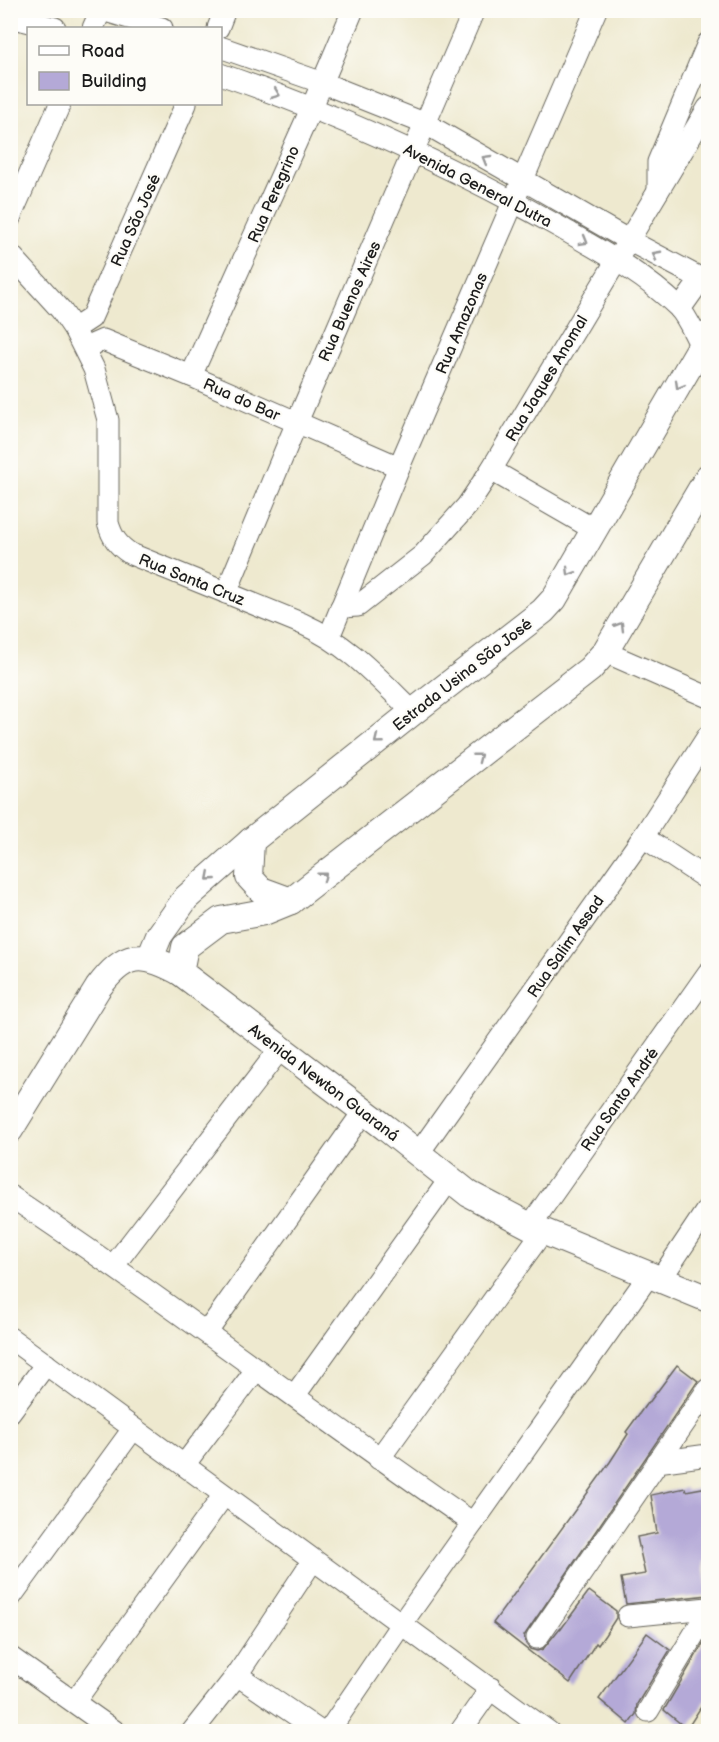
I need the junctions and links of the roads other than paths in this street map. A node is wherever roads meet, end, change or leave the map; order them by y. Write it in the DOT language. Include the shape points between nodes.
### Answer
graph roads {
  1 [pos="102,10"];
  2 [pos="225,10"];
  3 [pos="353,10"];
  4 [pos="474,10"];
  5 [pos="596,10"];
  6 [pos="10,18"];
  7 [pos="50,27"];
  8 [pos="94,27"];
  9 [pos="159,27"];
  10 [pos="218,27"];
  11 [pos="708,43"];
  12 [pos="222,48"];
  13 [pos="222,75"];
  14 [pos="323,82"];
  15 [pos="60,105"];
  16 [pos="186,105"];
  17 [pos="312,107"];
  18 [pos="708,108"];
  19 [pos="426,124"];
  20 [pos="415,152"];
  21 [pos="523,180"];
  22 [pos="658,191"];
  23 [pos="514,202"];
  24 [pos="10,218"];
  25 [pos="628,240"];
  26 [pos="10,254"];
  27 [pos="616,261"];
  28 [pos="705,280"];
  29 [pos="680,309"];
  30 [pos="74,329"];
  31 [pos="706,344"];
  32 [pos="85,348"];
  33 [pos="191,376"];
  34 [pos="297,422"];
  35 [pos="399,467"];
  36 [pos="491,470"];
  37 [pos="708,477"];
  38 [pos="595,530"];
  39 [pos="226,593"];
  40 [pos="341,607"];
  41 [pos="329,637"];
  42 [pos="605,652"];
  43 [pos="708,697"];
  44 [pos="413,712"];
  45 [pos="708,736"];
  46 [pos="643,837"];
  47 [pos="251,841"];
  48 [pos="708,880"];
  49 [pos="291,901"];
  50 [pos="150,958"];
  51 [pos="180,972"];
  52 [pos="708,973"];
  53 [pos="280,1049"];
  54 [pos="364,1112"];
  55 [pos="10,1130"];
  56 [pos="418,1154"];
  57 [pos="450,1180"];
  58 [pos="10,1196"];
  59 [pos="708,1208"];
  60 [pos="536,1228"];
  61 [pos="114,1265"];
  62 [pos="654,1278"];
  63 [pos="708,1299"];
  64 [pos="207,1332"];
  65 [pos="10,1338"];
  66 [pos="46,1364"];
  67 [pos="256,1370"];
  68 [pos="708,1389"];
  69 [pos="295,1395"];
  70 [pos="10,1412"];
  71 [pos="133,1429"];
  72 [pos="708,1455"];
  73 [pos="379,1458"];
  74 [pos="657,1462"];
  75 [pos="184,1465"];
  76 [pos="224,1495"];
  77 [pos="473,1523"];
  78 [pos="313,1560"];
  79 [pos="10,1598"];
  80 [pos="708,1610"];
  81 [pos="628,1616"];
  82 [pos="402,1623"];
  83 [pos="537,1638"];
  84 [pos="10,1656"];
  85 [pos="237,1675"];
  86 [pos="491,1688"];
  87 [pos="75,1701"];
  88 [pos="648,1711"];
  89 [pos="116,1731"];
  90 [pos="192,1731"];
  91 [pos="321,1731"];
  92 [pos="328,1731"];
  93 [pos="460,1731"];
  94 [pos="549,1731"];
  1 -- 8 [label="street"];
  1 -- 9 [label="street"];
  2 -- 10 [label="street"];
  3 -- 14 [label="street, Rua Peregrino"];
  4 -- 19 [label="street, Rua Buenos Aires"];
  5 -- 21 [label="street, Rua Amazonas"];
  6 -- 7 [label="street"];
  11 -- 22 [label="street" via="658,162"];
  12 -- 14 [label="street, Avenida General Dutra"];
  13 -- 17 [label="street, Avenida General Dutra, one-way"];
  14 -- 17 [label="street, Rua Peregrino"];
  14 -- 19 [label="street, Avenida General Dutra"];
  15 -- 24 [label="street"];
  16 -- 30 [label="street, Rua São José" via="91,318"];
  17 -- 20 [label="street, Avenida General Dutra"];
  17 -- 33 [label="street, Rua Peregrino"];
  18 -- 22 [label="street, Rua Jaques Anomal"];
  19 -- 20 [label="street, Rua Buenos Aires"];
  21 -- 19 [label="street, Avenida General Dutra, one-way"];
  20 -- 23 [label="street, Avenida General Dutra"];
  20 -- 34 [label="street, Rua Buenos Aires"];
  21 -- 23 [label="street, Rua Amazonas"];
  21 -- 25 [label="street, Avenida General Dutra"];
  22 -- 25 [label="street, Rua Jaques Anomal"];
  23 -- 27 [label="street, Avenida General Dutra, one-way"];
  23 -- 35 [label="street, Rua Amazonas"];
  25 -- 27 [label="street, Rua Jaques Anomal"];
  28 -- 25 [label="street, Avenida General Dutra, one-way"];
  26 -- 30 [label="street, Rua Santa Cruz"];
  27 -- 29 [label="street, Avenida General Dutra"];
  27 -- 36 [label="street, Rua Jaques Anomal"];
  28 -- 29 [label="street"];
  29 -- 31 [label="street, Avenida General Dutra"];
  30 -- 32 [label="street, Rua Santa Cruz"];
  31 -- 38 [label="main road, Estrada Usina São José, one-way"];
  32 -- 33 [label="street, Rua do Bar" via="103,340"];
  32 -- 39 [label="street, Rua Santa Cruz" via="100,385 108,420 107,514 114,539 131,554"];
  33 -- 34 [label="street, Rua do Bar"];
  34 -- 35 [label="street, Rua do Bar"];
  34 -- 39 [label="street, Rua Buenos Aires"];
  35 -- 40 [label="street, Rua Amazonas"];
  36 -- 38 [label="street"];
  36 -- 40 [label="street, Rua Jaques Anomal" via="423,555 358,606"];
  42 -- 37 [label="main road, one-way"];
  38 -- 44 [label="main road, Estrada Usina São José, one-way" via="543,611"];
  39 -- 41 [label="street, Rua Santa Cruz"];
  40 -- 41 [label="street, Rua Amazonas"];
  41 -- 44 [label="street, Rua Santa Cruz" via="356,656"];
  42 -- 43 [label="street"];
  49 -- 42 [label="main road, one-way" via="590,669"];
  44 -- 47 [label="main road, Estrada Usina São José, one-way"];
  45 -- 46 [label="street, Rua Salim Assad"];
  46 -- 48 [label="street"];
  46 -- 56 [label="street, Rua Salim Assad"];
  47 -- 49 [label="main road" via="249,877 261,890"];
  47 -- 50 [label="main road, Estrada Usina São José, one-way" via="186,898 159,936"];
  49 -- 51 [label="main road" via="264,912 221,920 184,947"];
  50 -- 51 [label="main road, Avenida Newton Guaraná"];
  50 -- 55 [label="main road" via="122,963 110,973"];
  51 -- 53 [label="main road, Avenida Newton Guaraná"];
  52 -- 60 [label="street, Rua Santo André"];
  53 -- 54 [label="main road, Avenida Newton Guaraná"];
  53 -- 61 [label="street"];
  54 -- 56 [label="main road, Avenida Newton Guaraná"];
  54 -- 64 [label="street"];
  56 -- 57 [label="main road, Avenida Newton Guaraná"];
  57 -- 60 [label="main road, Avenida Newton Guaraná" via="493,1208"];
  57 -- 69 [label="street"];
  58 -- 61 [label="street"];
  59 -- 62 [label="street"];
  60 -- 62 [label="main road, Avenida Newton Guaraná"];
  60 -- 73 [label="street, Rua Santo André"];
  61 -- 64 [label="street"];
  62 -- 63 [label="main road, Avenida Newton Guaraná"];
  62 -- 77 [label="street"];
  64 -- 67 [label="street"];
  65 -- 66 [label="street"];
  66 -- 70 [label="street"];
  66 -- 71 [label="street"];
  67 -- 69 [label="street"];
  67 -- 75 [label="street"];
  68 -- 74 [label="street"];
  69 -- 73 [label="street"];
  71 -- 75 [label="street"];
  71 -- 79 [label="street"];
  72 -- 74 [label="street"];
  73 -- 77 [label="street"];
  74 -- 83 [label="street"];
  75 -- 76 [label="street"];
  76 -- 78 [label="street"];
  76 -- 87 [label="street"];
  77 -- 82 [label="street"];
  78 -- 82 [label="street"];
  78 -- 85 [label="street"];
  80 -- 81 [label="street"];
  80 -- 88 [label="street"];
  82 -- 86 [label="street"];
  82 -- 92 [label="street"];
  84 -- 87 [label="street"];
  85 -- 90 [label="street"];
  85 -- 91 [label="street"];
  86 -- 93 [label="street"];
  86 -- 94 [label="street"];
  87 -- 89 [label="street"];
}
